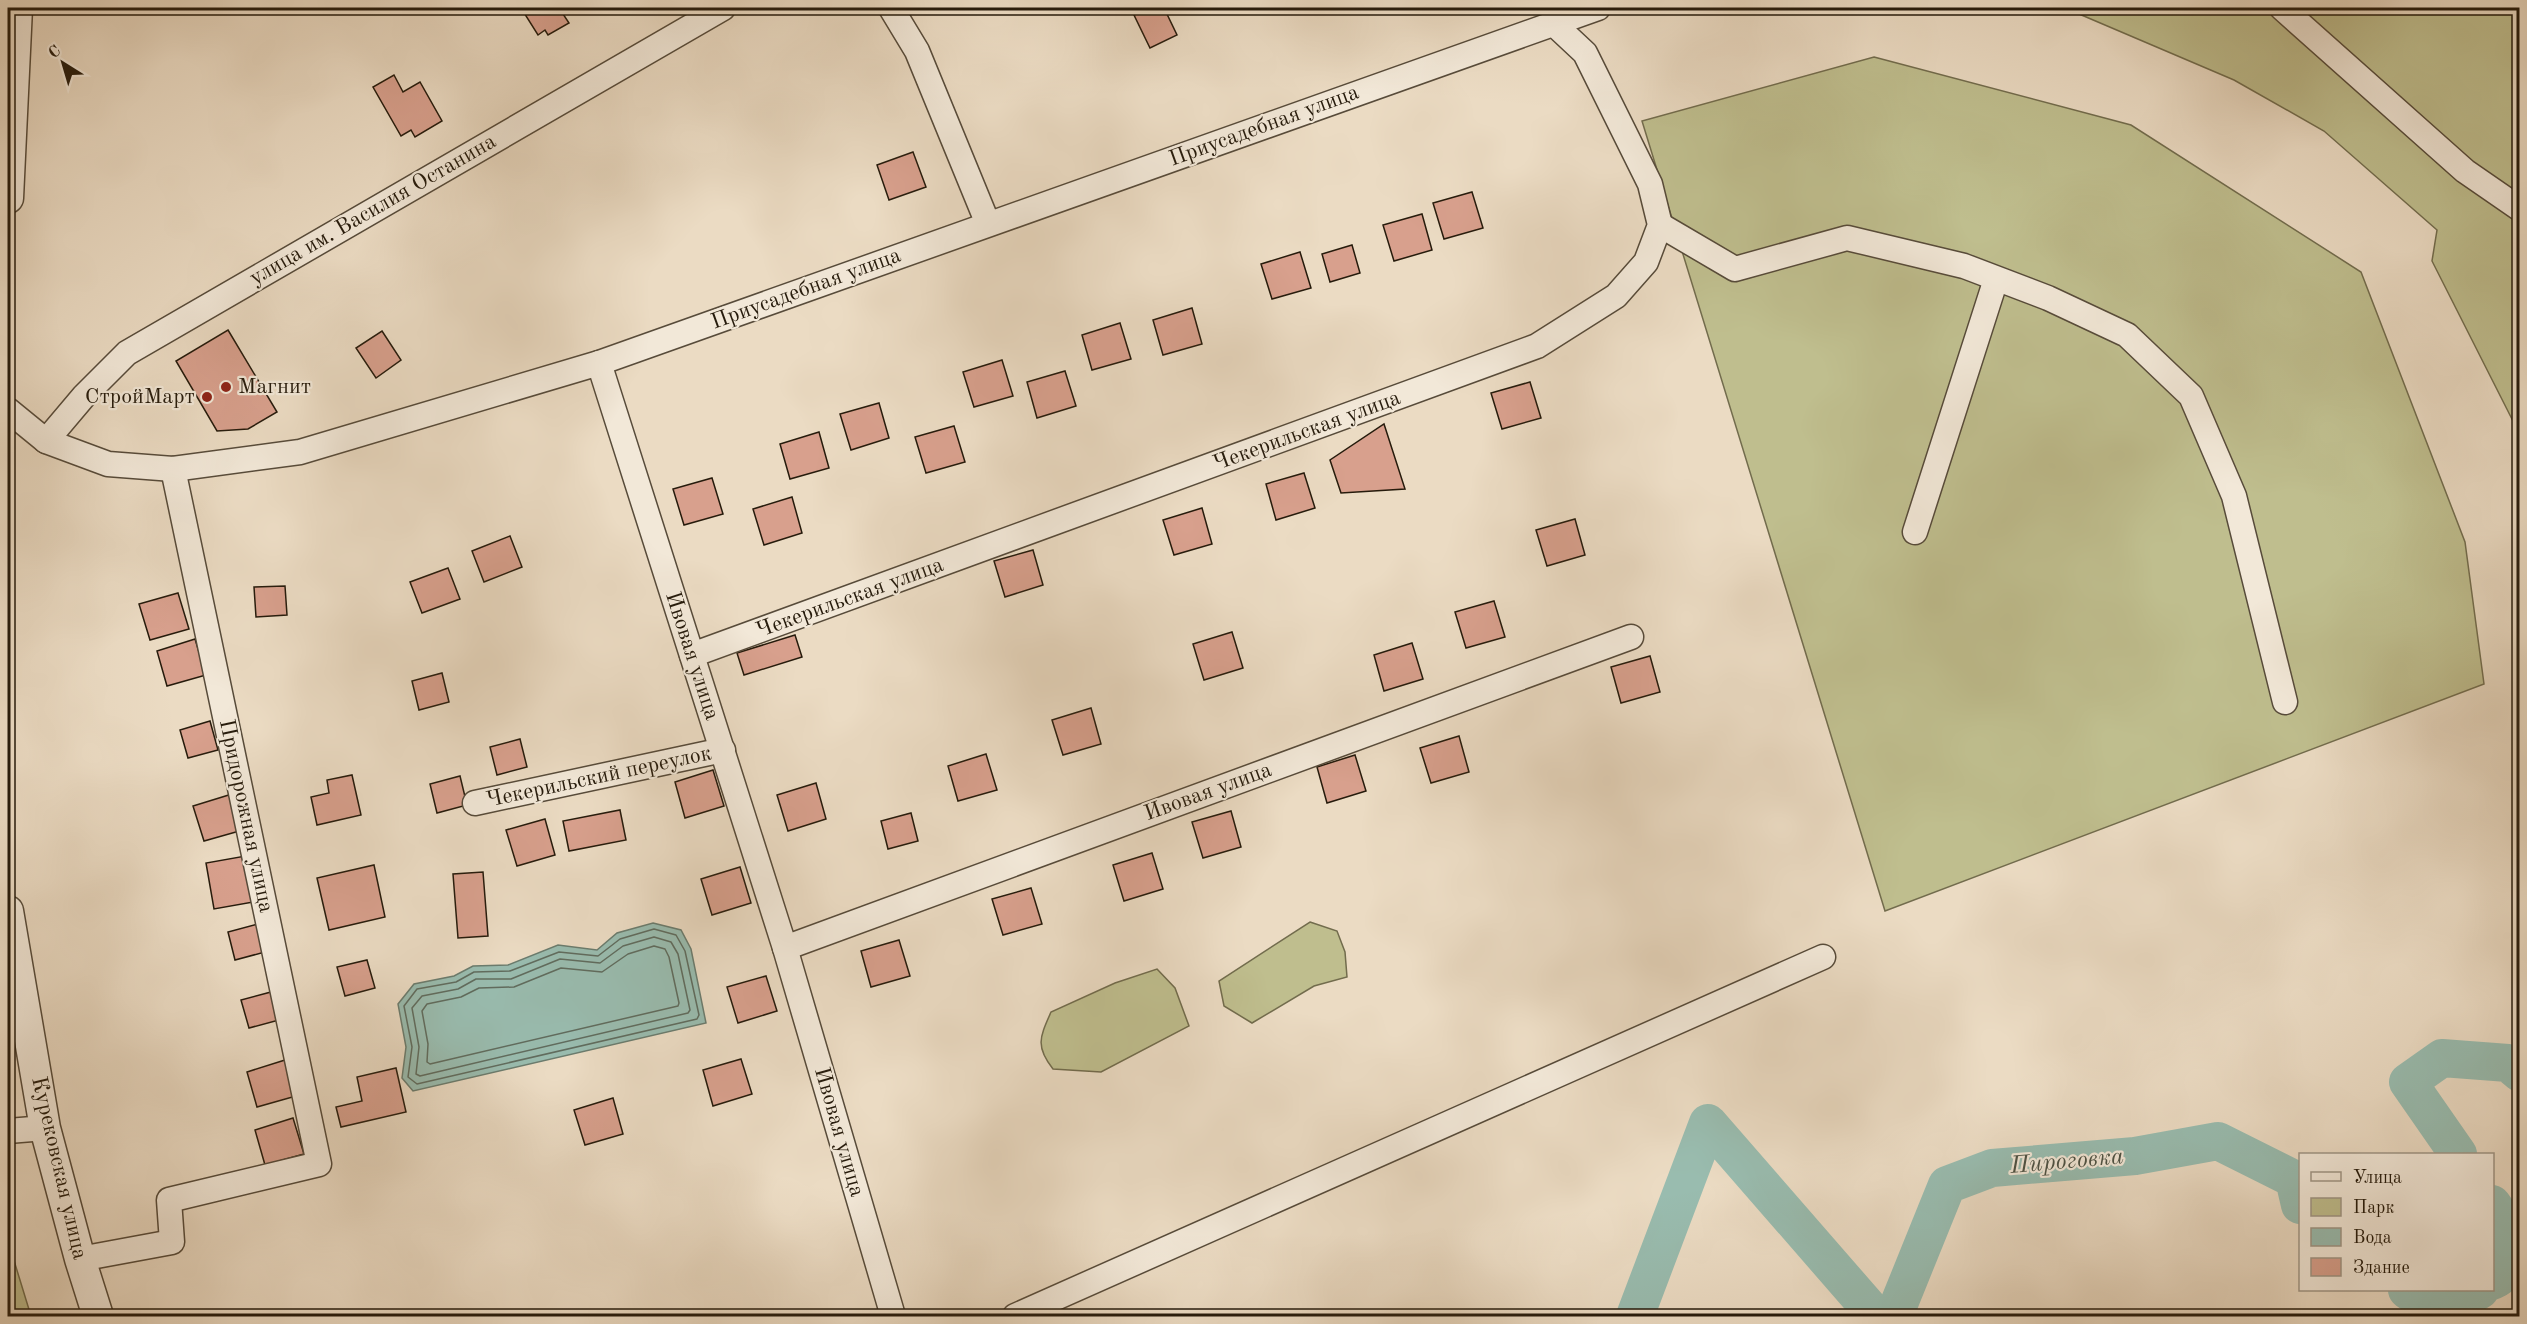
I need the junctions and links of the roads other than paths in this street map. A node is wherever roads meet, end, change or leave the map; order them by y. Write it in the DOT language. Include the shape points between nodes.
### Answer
graph roads {
  1 [pos="17,8"];
  2 [pos="723,8"];
  3 [pos="891,8"];
  4 [pos="1598,8"];
  5 [pos="2282,8"];
  6 [pos="1554,24"];
  7 [pos="8,198"];
  8 [pos="2520,209"];
  9 [pos="988,224"];
  10 [pos="1660,225"];
  11 [pos="1996,279"];
  12 [pos="599,363"];
  13 [pos="8,410"];
  14 [pos="46,441"];
  15 [pos="173,469"];
  16 [pos="1915,532"];
  17 [pos="1631,637"];
  18 [pos="692,656"];
  19 [pos="2285,702"];
  20 [pos="723,750"];
  21 [pos="475,803"];
  22 [pos="8,911"];
  23 [pos="785,948"];
  24 [pos="1823,957"];
  25 [pos="45,1128"];
  26 [pos="8,1131"];
  27 [pos="80,1259"];
  28 [pos="98,1317"];
  29 [pos="893,1317"];
  30 [pos="1015,1317"];
  1 -- 7 [label="street"];
  2 -- 14 [label="street, улица им. Василия Останина" via="127,353"];
  3 -- 9 [label="street" via="917,51"];
  4 -- 6 [label="street, Приусадебная улица"];
  5 -- 8 [label="street" via="2465,171"];
  6 -- 9 [label="street, Приусадебная улица"];
  6 -- 10 [label="street" via="1585,53 1650,184"];
  9 -- 12 [label="street, Приусадебная улица"];
  10 -- 11 [label="street" via="1735,269 1847,238 1964,266"];
  10 -- 18 [label="street, Чекерильская улица" via="1646,262 1616,296 1537,346"];
  11 -- 16 [label="street"];
  11 -- 19 [label="street" via="2127,335 2191,396 2234,496"];
  12 -- 15 [label="street, Приусадебная улица" via="300,452"];
  12 -- 18 [label="street, Ивовая улица"];
  13 -- 14 [label="street, Приусадебная улица"];
  14 -- 15 [label="street, Приусадебная улица" via="108,464"];
  15 -- 27 [label="street, Придорожная улица" via="319,1164 169,1200 172,1242"];
  17 -- 23 [label="street, Ивовая улица"];
  18 -- 20 [label="street, Ивовая улица"];
  20 -- 21 [label="street, Чекерильский переулок"];
  20 -- 23 [label="street, Ивовая улица"];
  22 -- 25 [label="street, Курековская улица"];
  23 -- 29 [label="street, Ивовая улица"];
  24 -- 30 [label="street"];
  25 -- 26 [label="street"];
  25 -- 27 [label="street, Курековская улица"];
  27 -- 28 [label="street, Курековская улица"];
}
